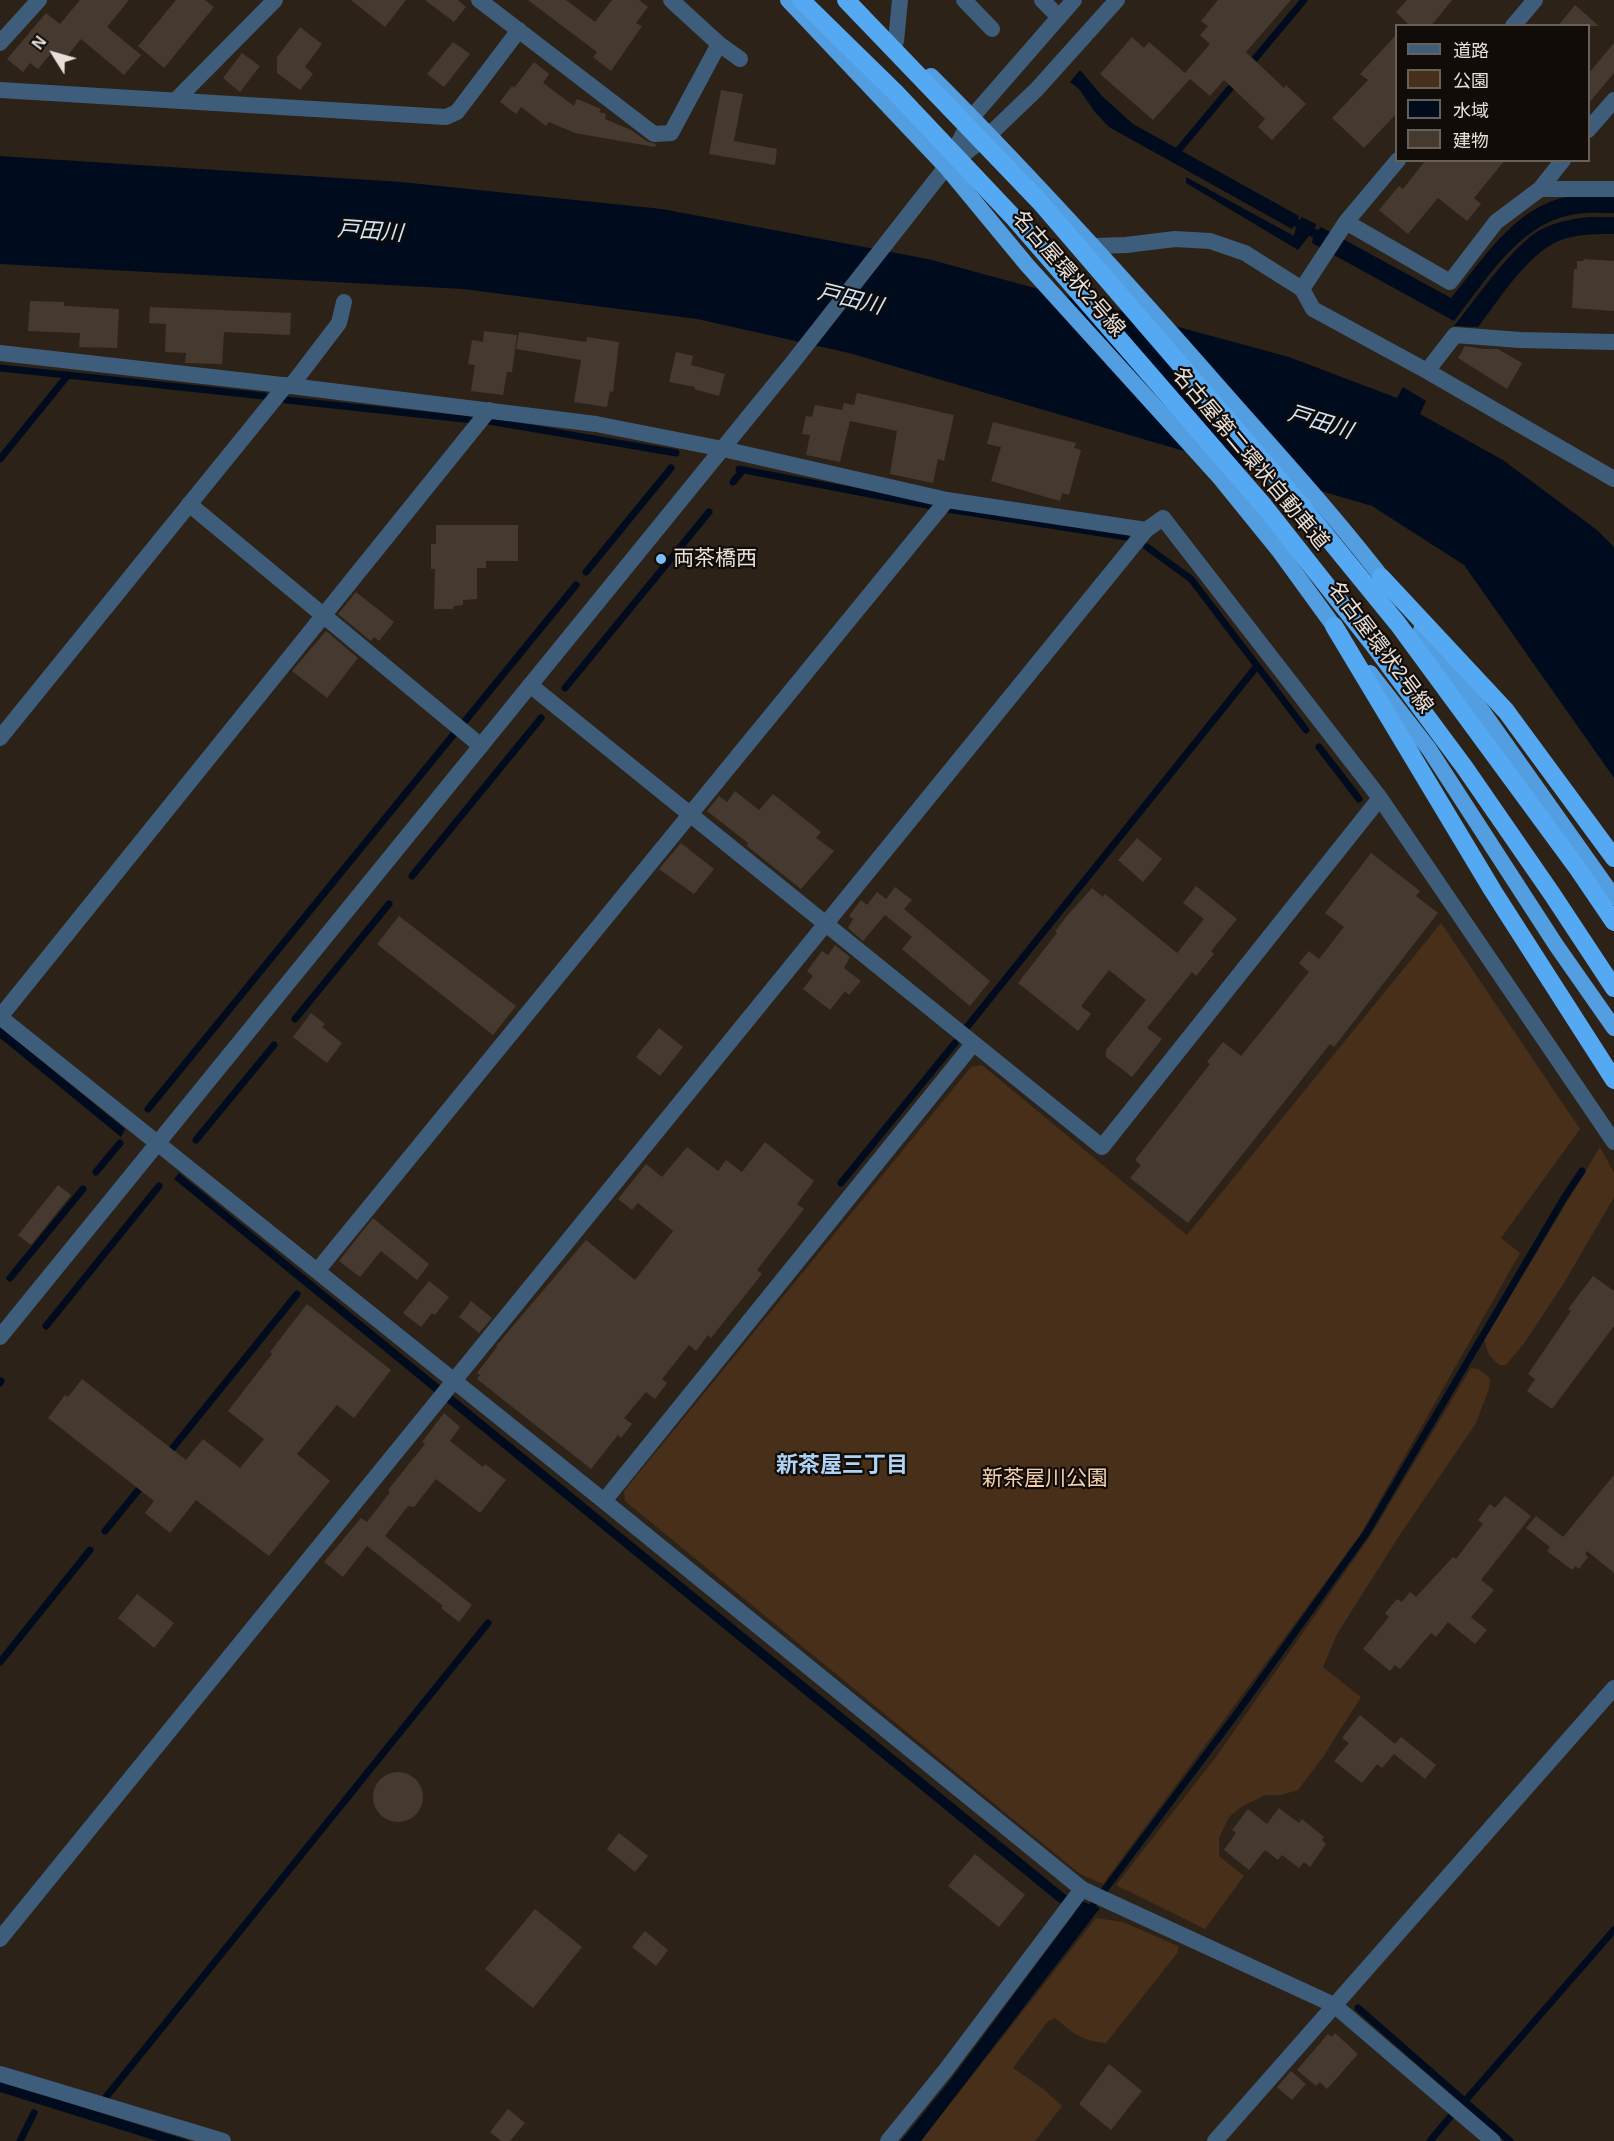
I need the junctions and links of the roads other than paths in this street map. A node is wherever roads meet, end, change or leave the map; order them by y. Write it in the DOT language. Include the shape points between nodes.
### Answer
graph roads {
  1 [pos="39,0"];
  2 [pos="275,0"];
  3 [pos="479,0"];
  4 [pos="671,0"];
  5 [pos="788,0"];
  6 [pos="801,0"];
  7 [pos="846,0"];
  8 [pos="856,0"];
  9 [pos="900,0"];
  10 [pos="964,0"];
  11 [pos="1042,0"];
  12 [pos="1074,0"];
  13 [pos="1117,0"];
  14 [pos="1534,0"];
  15 [pos="1059,17"];
  16 [pos="1515,24"];
  17 [pos="992,29"];
  18 [pos="519,30"];
  19 [pos="896,41"];
  20 [pos="0,43"];
  21 [pos="719,44"];
  22 [pos="740,59"];
  23 [pos="0,90"];
  24 [pos="176,100"];
  25 [pos="1614,100"];
  26 [pos="972,117"];
  27 [pos="1590,128"];
  28 [pos="989,135"];
  29 [pos="1396,162"];
  30 [pos="1561,162"];
  31 [pos="946,167"];
  32 [pos="1540,189"];
  33 [pos="1614,189"];
  34 [pos="1346,222"];
  35 [pos="1094,246"];
  36 [pos="1302,289"];
  37 [pos="344,302"];
  38 [pos="1614,342"];
  39 [pos="0,353"];
  40 [pos="1427,371"];
  41 [pos="288,385"];
  42 [pos="489,410"];
  43 [pos="723,449"];
  44 [pos="1614,479"];
  45 [pos="947,500"];
  46 [pos="189,504"];
  47 [pos="1146,530"];
  48 [pos="1381,577"];
  49 [pos="324,616"];
  50 [pos="1334,626"];
  51 [pos="530,685"];
  52 [pos="0,738"];
  53 [pos="481,746"];
  54 [pos="1380,798"];
  55 [pos="690,815"];
  56 [pos="1614,858"];
  57 [pos="1614,897"];
  58 [pos="1614,922"];
  59 [pos="826,926"];
  60 [pos="1614,988"];
  61 [pos="0,1017"];
  62 [pos="1614,1028"];
  63 [pos="973,1044"];
  64 [pos="1614,1080"];
  65 [pos="1614,1142"];
  66 [pos="159,1143"];
  67 [pos="317,1271"];
  68 [pos="0,1337"];
  69 [pos="452,1384"];
  70 [pos="604,1501"];
  71 [pos="1614,1688"];
  72 [pos="1075,1899"];
  73 [pos="0,1939"];
  74 [pos="1334,2005"];
  75 [pos="0,2074"];
  76 [pos="218,2140"];
  77 [pos="888,2141"];
  78 [pos="1215,2141"];
  79 [pos="1493,2141"];
  1 -- 20 [label="street"];
  2 -- 24 [label="street"];
  3 -- 18 [label="street"];
  4 -- 21 [label="street"];
  5 -- 31 [label="highway, 名古屋環状2号線"];
  6 -- 60 [label="highway, 名古屋第二環状自動車道, bridge" via="1015,219 1264,506 1465,768"];
  7 -- 58 [label="highway, 名古屋第二環状自動車道, bridge" via="1040,202 1301,506 1398,624"];
  8 -- 19 [label="highway, 名古屋環状2号線"];
  9 -- 19 [label="street"];
  10 -- 17 [label="street"];
  11 -- 15 [label="street"];
  12 -- 15 [label="street"];
  13 -- 28 [label="street" via="1037,89"];
  14 -- 16 [label="street"];
  15 -- 26 [label="street"];
  18 -- 21 [label="street" via="654,134 671,133"];
  18 -- 24 [label="street" via="457,112 446,117"];
  19 -- 26 [label="highway, 名古屋環状2号線"];
  21 -- 22 [label="street"];
  23 -- 24 [label="street"];
  25 -- 27 [label="street"];
  26 -- 28 [label="highway, 名古屋環状2号線"];
  26 -- 31 [label="street"];
  28 -- 31 [label="street"];
  28 -- 35 [label="highway, 名古屋環状2号線"];
  29 -- 34 [label="street"];
  30 -- 32 [label="street"];
  31 -- 43 [label="street"];
  31 -- 50 [label="highway, 名古屋環状2号線" via="1027,265 1220,478"];
  32 -- 33 [label="street"];
  32 -- 34 [label="street" via="1496,222 1450,282"];
  34 -- 36 [label="street"];
  35 -- 36 [label="street" via="1210,241 1245,253"];
  35 -- 48 [label="highway, 名古屋環状2号線" via="1352,538"];
  36 -- 40 [label="street" via="1313,309"];
  37 -- 41 [label="street" via="339,323"];
  38 -- 40 [label="street" via="1455,335"];
  39 -- 41 [label="street"];
  40 -- 44 [label="street"];
  41 -- 42 [label="street"];
  41 -- 46 [label="street"];
  42 -- 43 [label="street" via="596,424"];
  42 -- 49 [label="street"];
  43 -- 45 [label="street"];
  43 -- 51 [label="street"];
  45 -- 47 [label="street"];
  45 -- 55 [label="street"];
  46 -- 49 [label="street"];
  46 -- 52 [label="street"];
  47 -- 54 [label="street" via="1164,519"];
  47 -- 59 [label="street"];
  48 -- 56 [label="highway" via="1506,711"];
  48 -- 57 [label="highway, 名古屋環状2号線"];
  49 -- 53 [label="street"];
  49 -- 61 [label="street"];
  50 -- 62 [label="highway, 名古屋環状2号線" via="1429,749"];
  50 -- 64 [label="highway" via="1493,891"];
  51 -- 53 [label="street"];
  51 -- 55 [label="street"];
  53 -- 66 [label="street"];
  54 -- 63 [label="street" via="1102,1147"];
  54 -- 65 [label="street"];
  55 -- 59 [label="street"];
  55 -- 67 [label="street"];
  59 -- 63 [label="street"];
  59 -- 69 [label="street"];
  61 -- 66 [label="street"];
  63 -- 70 [label="street"];
  66 -- 67 [label="street"];
  66 -- 68 [label="street"];
  67 -- 69 [label="street"];
  69 -- 70 [label="street"];
  69 -- 73 [label="street"];
  70 -- 72 [label="street"];
  71 -- 74 [label="street"];
  72 -- 74 [label="street" via="1109,1903"];
  72 -- 77 [label="street"];
  74 -- 78 [label="street"];
  74 -- 79 [label="street"];
  75 -- 76 [label="street"];
}
